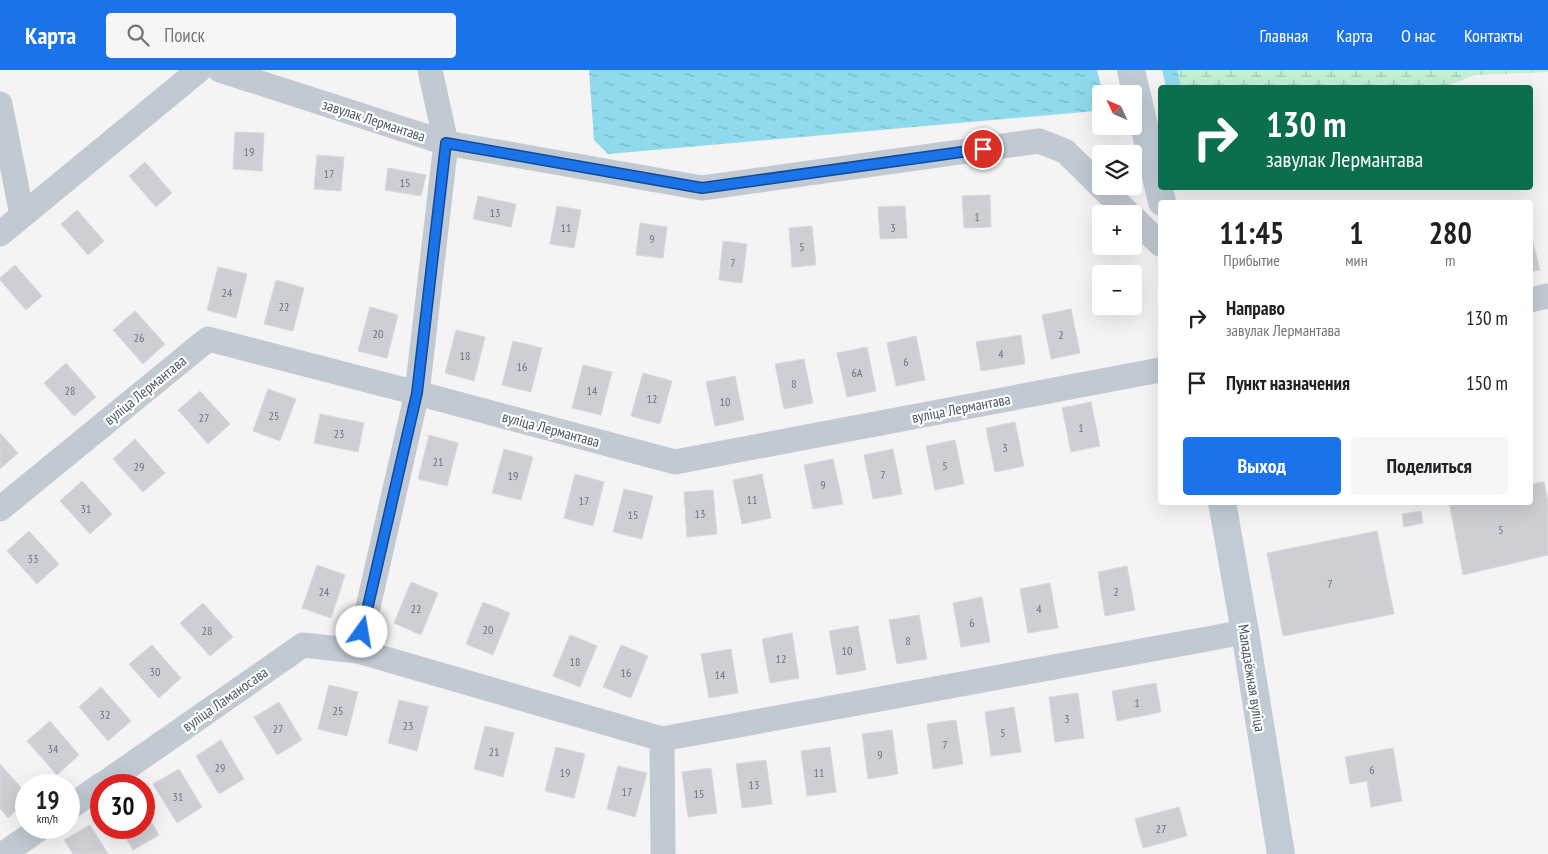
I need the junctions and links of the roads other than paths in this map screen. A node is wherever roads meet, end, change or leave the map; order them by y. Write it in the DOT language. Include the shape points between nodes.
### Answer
graph roads {
  1 [pos="199,70"];
  2 [pos="220,70"];
  3 [pos="430,70"];
  4 [pos="1131,70"];
  5 [pos="0,104"];
  6 [pos="446,143"];
  7 [pos="1158,185"];
  8 [pos="1120,205"];
  9 [pos="22,215"];
  10 [pos="1142,226"];
  11 [pos="0,234"];
  12 [pos="1158,242"];
  13 [pos="1548,296"];
  14 [pos="1533,299"];
  15 [pos="1158,370"];
  16 [pos="417,393"];
  17 [pos="1223,505"];
  18 [pos="0,509"];
  19 [pos="1245,632"];
  20 [pos="358,651"];
  21 [pos="662,739"];
  22 [pos="118,774"];
  23 [pos="25,839"];
  24 [pos="3,854"];
  25 [pos="663,854"];
  26 [pos="1280,854"];
  1 -- 9 [label="street"];
  2 -- 6 [label="street, завулак Лермантава"];
  3 -- 6 [label="street"];
  4 -- 7 [label="street"];
  5 -- 9 [label="street"];
  6 -- 8 [label="street, завулак Лермантава" via="702,188 1039,141 1065,151"];
  6 -- 16 [label="street"];
  9 -- 11 [label="street"];
  10 -- 12 [label="street"];
  13 -- 14 [label="street"];
  15 -- 16 [label="street, вуліца Лермантава" via="675,462"];
  16 -- 18 [label="street, вуліца Лермантава" via="208,339"];
  16 -- 20 [label="street"];
  17 -- 19 [label="street, Маладзёжная вуліца"];
  19 -- 21 [label="street"];
  19 -- 26 [label="street, Маладзёжная вуліца"];
  20 -- 21 [label="street, вуліца Ламаносава"];
  20 -- 22 [label="street, вуліца Ламаносава" via="303,645"];
  21 -- 25 [label="street"];
  23 -- 24 [label="street"];
}
